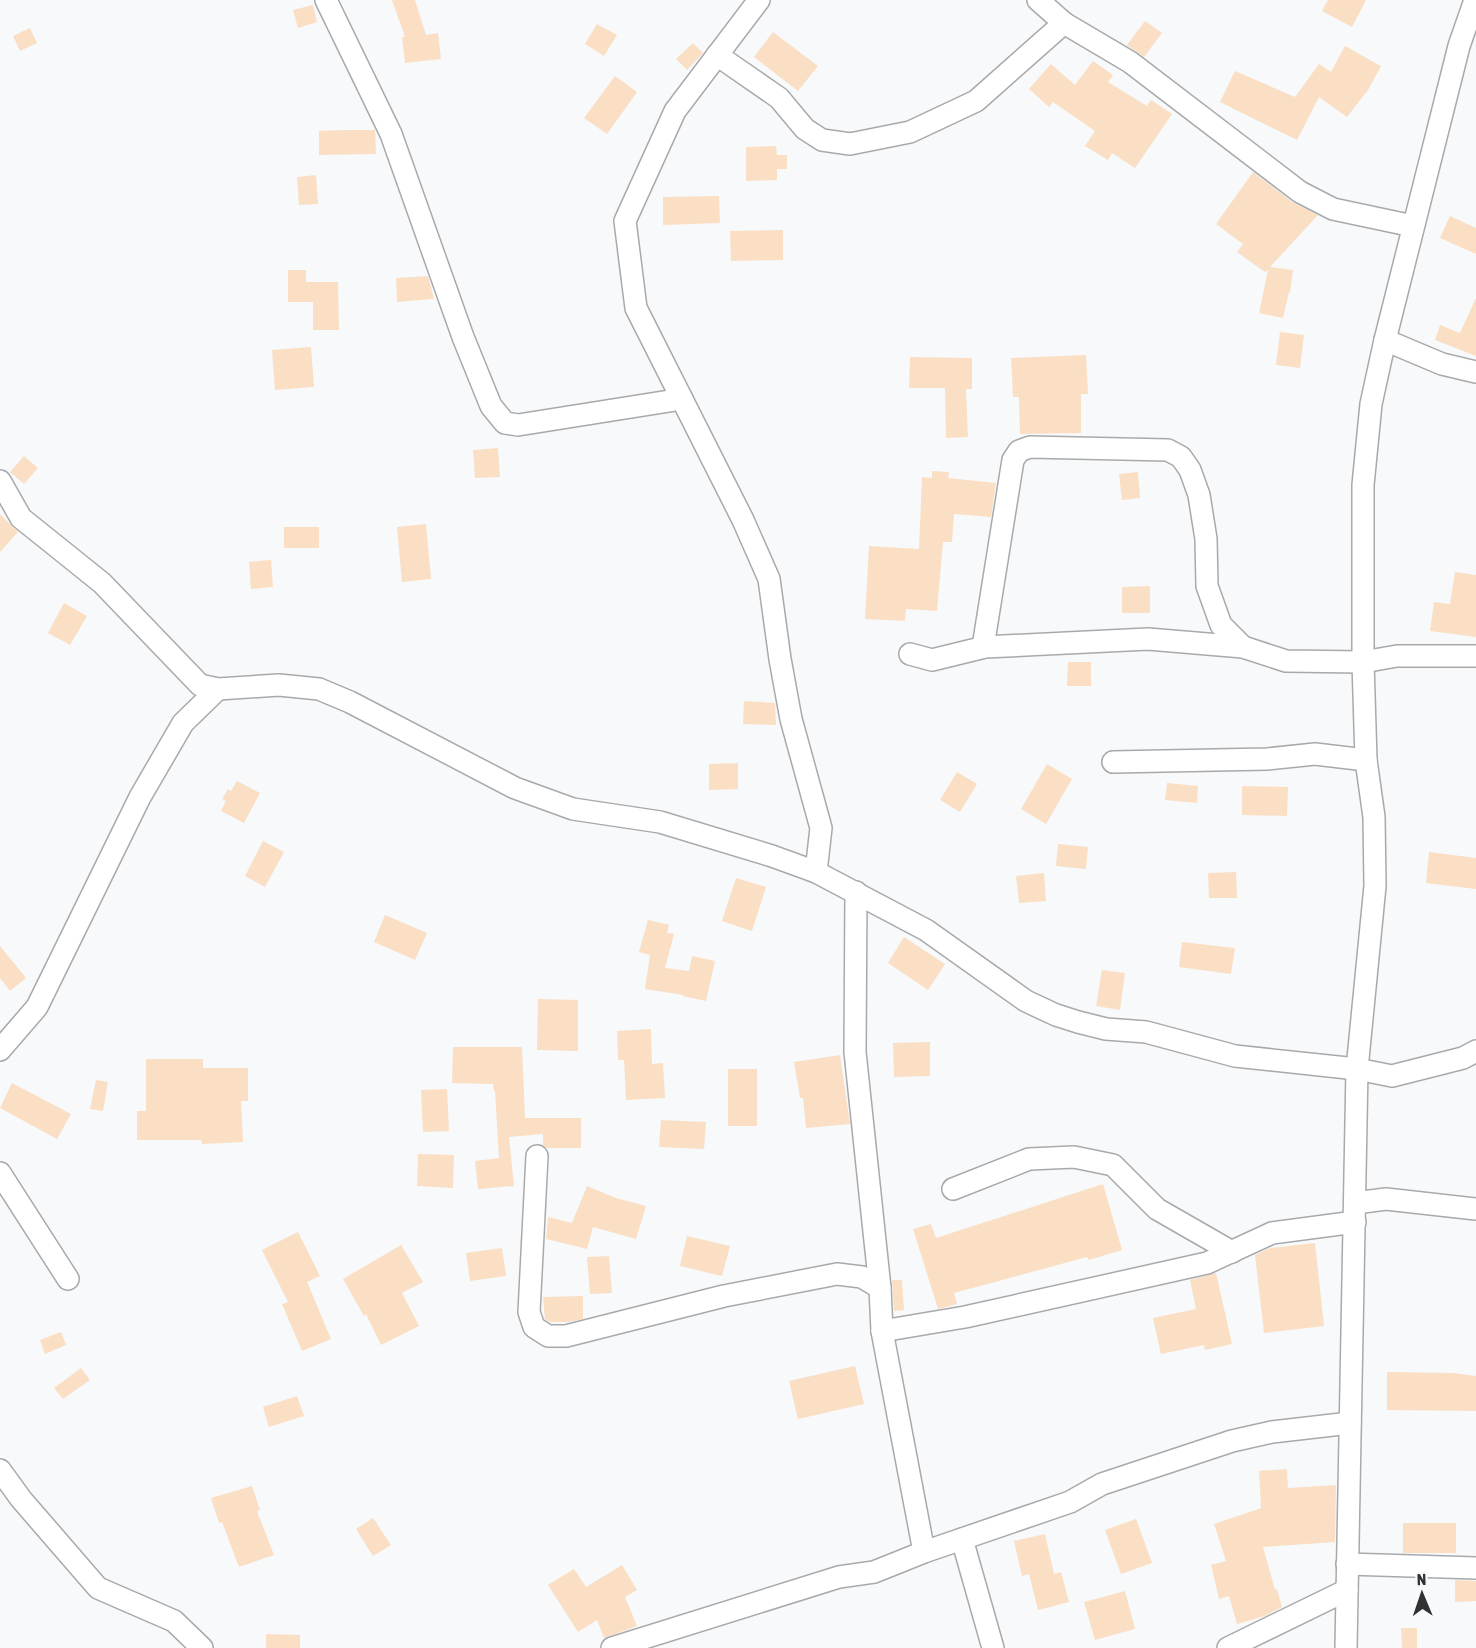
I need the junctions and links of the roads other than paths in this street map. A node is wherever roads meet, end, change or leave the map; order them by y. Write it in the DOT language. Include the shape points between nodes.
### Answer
graph roads {
  1 [pos="326,0"];
  2 [pos="759,0"];
  3 [pos="1038,0"];
  4 [pos="1475,0"];
  5 [pos="1064,23"];
  6 [pos="1468,51"];
  7 [pos="717,55"];
  8 [pos="1413,226"];
  9 [pos="1385,340"];
  10 [pos="1476,372"];
  11 [pos="682,399"];
  12 [pos="0,481"];
  13 [pos="983,647"];
  14 [pos="1243,647"];
  15 [pos="910,654"];
  16 [pos="1476,656"];
  17 [pos="1363,662"];
  18 [pos="218,689"];
  19 [pos="1366,760"];
  20 [pos="1113,762"];
  21 [pos="816,872"];
  22 [pos="856,892"];
  23 [pos="0,1050"];
  24 [pos="1476,1051"];
  25 [pos="1357,1069"];
  26 [pos="537,1156"];
  27 [pos="0,1173"];
  28 [pos="953,1189"];
  29 [pos="1476,1209"];
  30 [pos="1355,1212"];
  31 [pos="1232,1252"];
  32 [pos="68,1279"];
  33 [pos="880,1288"];
  34 [pos="882,1331"];
  35 [pos="1350,1423"];
  36 [pos="0,1470"];
  37 [pos="962,1539"];
  38 [pos="924,1552"];
  39 [pos="1347,1564"];
  40 [pos="1476,1568"];
  41 [pos="1347,1590"];
  42 [pos="202,1648"];
  43 [pos="612,1648"];
  44 [pos="993,1648"];
  45 [pos="1228,1648"];
  46 [pos="1346,1648"];
  1 -- 11 [label="street" via="391,134 463,337 491,406 505,423 518,425"];
  2 -- 7 [label="street"];
  3 -- 5 [label="street"];
  4 -- 6 [label="street"];
  5 -- 7 [label="street" via="976,101 910,132 850,144 822,140 805,129 779,98"];
  5 -- 8 [label="street" via="1130,62 1300,192 1333,209"];
  6 -- 8 [label="street"];
  7 -- 11 [label="street" via="675,111 625,222 636,308"];
  8 -- 9 [label="street"];
  9 -- 10 [label="street" via="1442,364"];
  9 -- 17 [label="street" via="1371,404 1363,485"];
  11 -- 21 [label="street" via="769,579 791,719 821,828"];
  12 -- 18 [label="street" via="21,518 102,583 200,685"];
  13 -- 14 [label="street" via="1148,639"];
  13 -- 14 [label="street" via="1014,460 1019,451 1030,447 1168,450 1181,457 1199,495 1206,539 1207,586 1221,625"];
  13 -- 15 [label="street" via="932,660"];
  14 -- 17 [label="street" via="1286,661"];
  16 -- 17 [label="street" via="1396,656"];
  17 -- 19 [label="street"];
  18 -- 21 [label="street" via="279,685 319,689 514,788 573,809 660,822"];
  18 -- 23 [label="street" via="183,723 140,797 37,1007"];
  19 -- 20 [label="street" via="1315,754 1267,759"];
  19 -- 25 [label="street" via="1374,817 1375,886"];
  21 -- 22 [label="street"];
  22 -- 25 [label="street" via="926,930 1026,1001 1056,1015 1106,1029 1146,1032 1235,1056"];
  22 -- 33 [label="street" via="855,1052"];
  24 -- 25 [label="street" via="1463,1058 1392,1076"];
  25 -- 30 [label="street"];
  26 -- 33 [label="street" via="529,1312 534,1327 548,1336 566,1336 724,1296 837,1274 862,1277"];
  27 -- 32 [label="street"];
  28 -- 31 [label="street" via="1029,1159 1074,1157 1113,1164 1157,1209"];
  29 -- 30 [label="street" via="1386,1199"];
  30 -- 31 [label="street" via="1272,1233"];
  30 -- 35 [label="street"];
  31 -- 34 [label="street" via="1207,1263 965,1317"];
  33 -- 34 [label="street"];
  34 -- 38 [label="street"];
  35 -- 37 [label="street" via="1232,1441 1102,1484 1070,1502"];
  35 -- 39 [label="street"];
  36 -- 42 [label="street" via="98,1588 174,1621"];
  37 -- 38 [label="street"];
  37 -- 44 [label="street"];
  38 -- 43 [label="street" via="874,1572 839,1577"];
  39 -- 40 [label="street"];
  39 -- 41 [label="street"];
  41 -- 45 [label="street"];
  41 -- 46 [label="street"];
}
